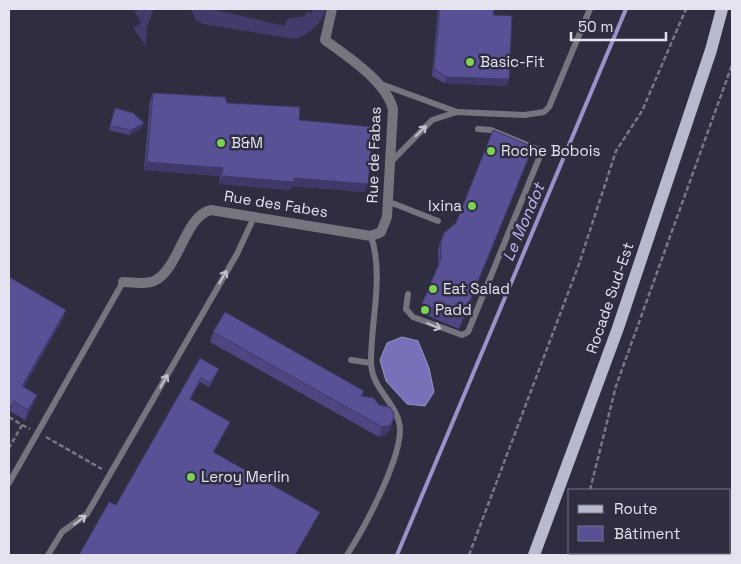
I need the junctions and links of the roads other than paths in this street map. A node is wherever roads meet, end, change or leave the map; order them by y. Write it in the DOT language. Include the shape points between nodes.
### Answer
graph roads {
  1 [pos="332,9"];
  2 [pos="590,9"];
  3 [pos="722,9"];
  4 [pos="729,9"];
  5 [pos="711,50"];
  6 [pos="379,83"];
  7 [pos="457,112"];
  8 [pos="478,129"];
  9 [pos="391,162"];
  10 [pos="387,201"];
  11 [pos="255,215"];
  12 [pos="438,221"];
  13 [pos="371,236"];
  14 [pos="122,282"];
  15 [pos="408,294"];
  16 [pos="351,360"];
  17 [pos="371,363"];
  18 [pos="9,483"];
  19 [pos="48,555"];
  20 [pos="347,555"];
  21 [pos="534,555"];
  1 -- 6 [label="street, Rue de Fabas" via="325,40"];
  2 -- 7 [label="lane" via="544,112 524,115"];
  3 -- 5 [label="main road, Rocade Sud-Est"];
  4 -- 5 [label="main road, Rocade Sud-Est"];
  5 -- 21 [label="main road, Rocade Sud-Est" via="618,328"];
  6 -- 7 [label="lane"];
  6 -- 9 [label="street, Rue de Fabas" via="391,98 393,109"];
  9 -- 7 [label="lane, one-way" via="432,120"];
  15 -- 8 [label="lane, one-way" via="406,309 413,317 462,335 468,332 542,151 491,130"];
  9 -- 10 [label="street, Rue de Fabas"];
  10 -- 12 [label="lane"];
  10 -- 13 [label="street, Rue de Fabas" via="384,227 376,236"];
  11 -- 13 [label="street, Rue des Fabes"];
  11 -- 14 [label="street, Rue des Fabes" via="207,210 164,273 148,283"];
  19 -- 11 [label="lane, one-way" via="62,532 87,514 237,254"];
  13 -- 17 [label="lane" via="377,254"];
  14 -- 18 [label="lane"];
  16 -- 17 [label="lane"];
  17 -- 20 [label="lane" via="376,383 399,422 400,439 362,530"];
}
